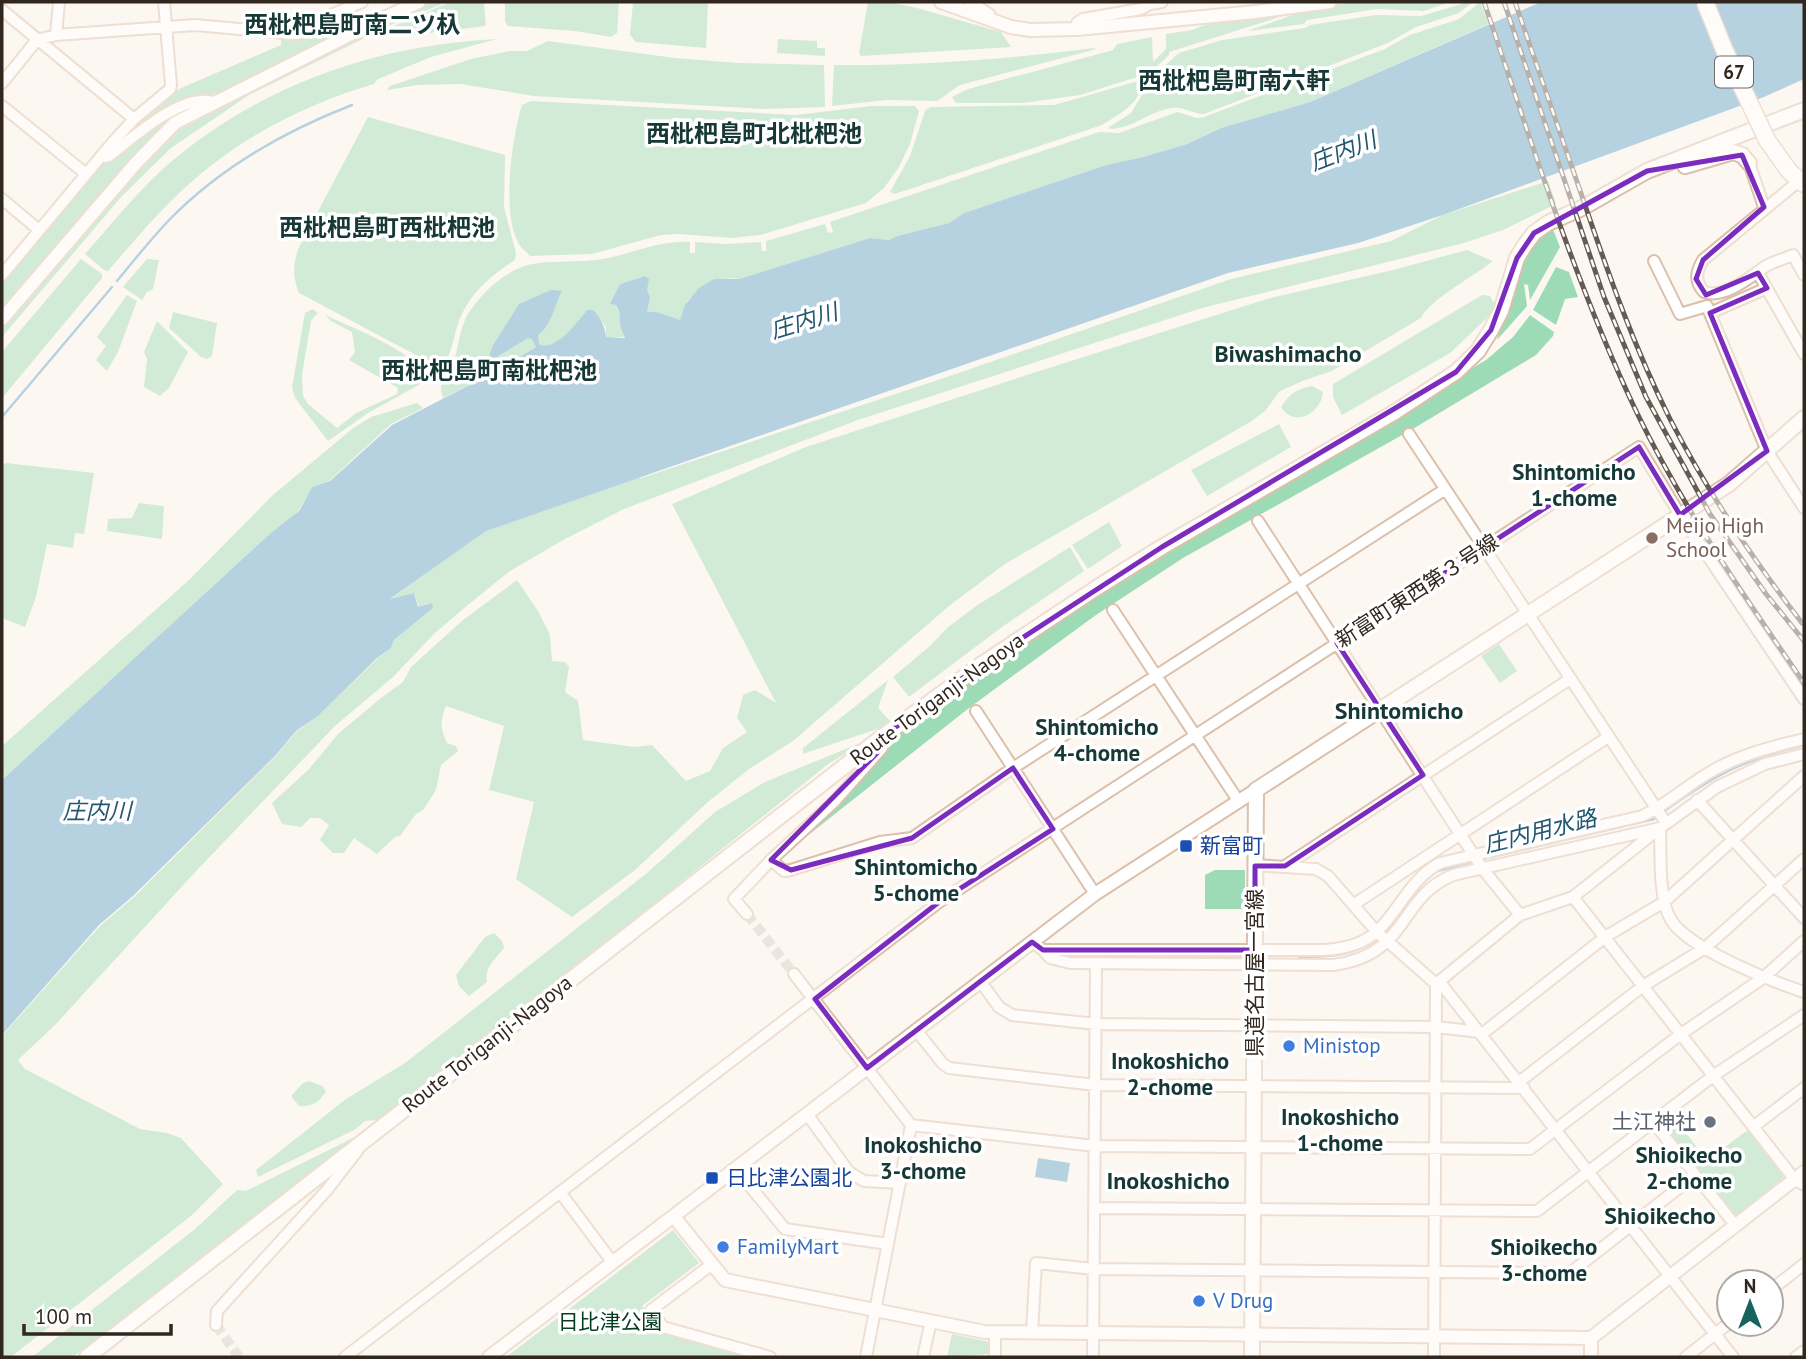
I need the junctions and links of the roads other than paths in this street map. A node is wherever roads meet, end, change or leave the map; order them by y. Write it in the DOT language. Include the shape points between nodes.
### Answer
graph roads {
  1 [pos="59,2"];
  2 [pos="164,2"];
  3 [pos="362,2"];
  4 [pos="419,2"];
  5 [pos="941,2"];
  6 [pos="970,2"];
  7 [pos="1163,2"];
  8 [pos="1330,2"];
  9 [pos="1705,2"];
  10 [pos="1150,3"];
  11 [pos="2,10"];
  12 [pos="988,18"];
  13 [pos="373,23"];
  14 [pos="166,27"];
  15 [pos="1075,29"];
  16 [pos="298,34"];
  17 [pos="55,35"];
  18 [pos="37,40"];
  19 [pos="2,83"];
  20 [pos="214,102"];
  21 [pos="2,106"];
  22 [pos="1804,110"];
  23 [pos="134,119"];
  24 [pos="100,158"];
  25 [pos="1748,163"];
  26 [pos="1670,164"];
  27 [pos="86,174"];
  28 [pos="1801,183"];
  29 [pos="2,199"];
  30 [pos="1764,207"];
  31 [pos="39,230"];
  32 [pos="1654,261"];
  33 [pos="1758,273"];
  34 [pos="2,275"];
  35 [pos="1804,275"];
  36 [pos="1767,288"];
  37 [pos="1710,313"];
  38 [pos="2,319"];
  39 [pos="1804,354"];
  40 [pos="1804,418"];
  41 [pos="1409,434"];
  42 [pos="1767,452"];
  43 [pos="1444,489"];
  44 [pos="1804,508"];
  45 [pos="1680,515"];
  46 [pos="1258,522"];
  47 [pos="1483,548"];
  48 [pos="1299,584"];
  49 [pos="1113,610"];
  50 [pos="1527,614"];
  51 [pos="1337,643"];
  52 [pos="1156,675"];
  53 [pos="1570,679"];
  54 [pos="1804,699"];
  55 [pos="1381,709"];
  56 [pos="976,711"];
  57 [pos="1195,736"];
  58 [pos="1608,737"];
  59 [pos="878,740"];
  60 [pos="1804,740"];
  61 [pos="1804,754"];
  62 [pos="1013,768"];
  63 [pos="1423,775"];
  64 [pos="1804,776"];
  65 [pos="1256,790"];
  66 [pos="1697,800"];
  67 [pos="1239,802"];
  68 [pos="1661,818"];
  69 [pos="1053,829"];
  70 [pos="1462,835"];
  71 [pos="1734,840"];
  72 [pos="1804,859"];
  73 [pos="771,860"];
  74 [pos="1479,862"];
  75 [pos="1255,865"];
  76 [pos="1285,866"];
  77 [pos="1775,885"];
  78 [pos="1096,894"];
  79 [pos="1573,897"];
  80 [pos="1664,902"];
  81 [pos="1353,905"];
  82 [pos="747,914"];
  83 [pos="1520,915"];
  84 [pos="1804,918"];
  85 [pos="1382,936"];
  86 [pos="1605,937"];
  87 [pos="1032,942"];
  88 [pos="1804,942"];
  89 [pos="1705,948"];
  90 [pos="1044,950"];
  91 [pos="1255,957"];
  92 [pos="1096,963"];
  93 [pos="794,974"];
  94 [pos="1763,978"];
  95 [pos="980,981"];
  96 [pos="1437,982"];
  97 [pos="1643,986"];
  98 [pos="1804,992"];
  99 [pos="814,999"];
  100 [pos="1804,1015"];
  101 [pos="1096,1024"];
  102 [pos="1254,1025"];
  103 [pos="1436,1027"];
  104 [pos="916,1030"];
  105 [pos="1481,1033"];
  106 [pos="1681,1034"];
  107 [pos="867,1068"];
  108 [pos="1713,1076"];
  109 [pos="1095,1085"];
  110 [pos="1521,1085"];
  111 [pos="1254,1086"];
  112 [pos="1436,1088"];
  113 [pos="1804,1088"];
  114 [pos="807,1114"];
  115 [pos="1654,1123"];
  116 [pos="911,1125"];
  117 [pos="1754,1127"];
  118 [pos="1556,1131"];
  119 [pos="371,1134"];
  120 [pos="1095,1146"];
  121 [pos="1253,1147"];
  122 [pos="1435,1149"];
  123 [pos="736,1169"];
  124 [pos="1590,1173"];
  125 [pos="1694,1175"];
  126 [pos="1801,1179"];
  127 [pos="900,1183"];
  128 [pos="560,1192"];
  129 [pos="1094,1208"];
  130 [pos="1253,1209"];
  131 [pos="1435,1210"];
  132 [pos="674,1217"];
  133 [pos="1630,1225"];
  134 [pos="1735,1225"];
  135 [pos="888,1244"];
  136 [pos="613,1263"];
  137 [pos="1804,1264"];
  138 [pos="711,1265"];
  139 [pos="1094,1269"];
  140 [pos="1252,1270"];
  141 [pos="1434,1271"];
  142 [pos="1671,1276"];
  143 [pos="1785,1279"];
  144 [pos="876,1310"];
  145 [pos="931,1321"];
  146 [pos="216,1325"];
  147 [pos="995,1332"];
  148 [pos="1032,1332"];
  149 [pos="1093,1333"];
  150 [pos="1715,1334"];
  151 [pos="1252,1335"];
  152 [pos="1434,1337"];
  153 [pos="1591,1338"];
  154 [pos="1718,1338"];
  155 [pos="1804,1351"];
  156 [pos="743,1354"];
  157 [pos="88,1357"];
  158 [pos="345,1357"];
  159 [pos="489,1357"];
  160 [pos="770,1357"];
  161 [pos="866,1357"];
  162 [pos="923,1357"];
  163 [pos="995,1357"];
  164 [pos="1093,1357"];
  165 [pos="1252,1357"];
  166 [pos="1433,1357"];
  167 [pos="1591,1357"];
  168 [pos="1686,1357"];
  169 [pos="1733,1357"];
  170 [pos="1796,1357"];
  1 -- 17 [label="street"];
  2 -- 14 [label="street"];
  3 -- 16 [label="street" via="297,28"];
  4 -- 13 [label="street"];
  5 -- 12 [label="street"];
  6 -- 12 [label="street" via="989,14"];
  7 -- 10 [label="street"];
  8 -- 15 [label="street"];
  9 -- 28 [label="main road, 67, bridge" via="1767,140"];
  10 -- 15 [label="street" via="1141,9 1083,19"];
  11 -- 18 [label="street"];
  12 -- 15 [label="street" via="1030,30"];
  13 -- 16 [label="street" via="362,20"];
  13 -- 20 [label="street"];
  14 -- 16 [label="street" via="195,24"];
  14 -- 17 [label="street"];
  14 -- 23 [label="street" via="172,85"];
  17 -- 18 [label="street"];
  18 -- 19 [label="street"];
  18 -- 23 [label="street"];
  20 -- 24 [label="street" via="173,110"];
  20 -- 38 [label="street" via="176,123 156,141"];
  21 -- 27 [label="street"];
  22 -- 26 [label="main road, Route Toriganji-Nagoya"];
  23 -- 24 [label="street"];
  24 -- 27 [label="street"];
  25 -- 26 [label="main road" via="1733,152 1685,166"];
  25 -- 30 [label="street"];
  26 -- 59 [label="main road, Route Toriganji-Nagoya" via="1636,177 1534,233 1517,258 1492,330 1456,372 1098,587"];
  27 -- 31 [label="street"];
  28 -- 30 [label="street"];
  29 -- 31 [label="street"];
  30 -- 33 [label="street" via="1703,260 1696,279 1703,292 1711,295"];
  31 -- 34 [label="street"];
  32 -- 37 [label="street" via="1680,314 1707,306"];
  33 -- 35 [label="street" via="1793,255"];
  33 -- 36 [label="street"];
  36 -- 37 [label="street"];
  36 -- 39 [label="street"];
  37 -- 42 [label="street"];
  40 -- 42 [label="main road"];
  41 -- 43 [label="street"];
  42 -- 44 [label="street"];
  42 -- 45 [label="main road" via="1729,484"];
  43 -- 47 [label="street"];
  43 -- 48 [label="street"];
  45 -- 47 [label="street, 新富町東西第３号線" via="1639,447"];
  45 -- 50 [label="main road"];
  45 -- 54 [label="street"];
  46 -- 48 [label="street"];
  47 -- 50 [label="street"];
  47 -- 51 [label="street, 新富町東西第３号線"];
  48 -- 51 [label="street"];
  48 -- 52 [label="street"];
  49 -- 52 [label="street"];
  50 -- 53 [label="street"];
  50 -- 55 [label="main road"];
  51 -- 55 [label="street"];
  51 -- 57 [label="street, 新富町東西第３号線"];
  52 -- 57 [label="street"];
  52 -- 62 [label="street"];
  53 -- 58 [label="street"];
  53 -- 63 [label="street"];
  55 -- 63 [label="street"];
  55 -- 65 [label="main road"];
  56 -- 62 [label="street"];
  57 -- 67 [label="street"];
  57 -- 69 [label="street, 新富町東西第３号線"];
  58 -- 68 [label="street"];
  58 -- 70 [label="street"];
  59 -- 73 [label="street" via="882,748 835,801"];
  59 -- 119 [label="main road, Route Toriganji-Nagoya"];
  60 -- 68 [label="street" via="1751,754 1706,774"];
  61 -- 66 [label="street" via="1765,764"];
  62 -- 69 [label="street"];
  62 -- 73 [label="street" via="912,838 880,842 791,870 784,871"];
  63 -- 70 [label="street"];
  63 -- 76 [label="street"];
  64 -- 71 [label="street"];
  65 -- 67 [label="street"];
  65 -- 75 [label="main road, 県道名古屋一宮線"];
  66 -- 68 [label="street"];
  66 -- 71 [label="street"];
  67 -- 78 [label="street"];
  68 -- 74 [label="street"];
  68 -- 74 [label="street" via="1642,816"];
  68 -- 79 [label="street"];
  68 -- 80 [label="street"];
  69 -- 78 [label="street"];
  69 -- 99 [label="street, 新富町東西第３号線" via="939,902"];
  70 -- 74 [label="street"];
  70 -- 81 [label="street"];
  71 -- 77 [label="street"];
  71 -- 80 [label="street"];
  72 -- 77 [label="street"];
  73 -- 82 [label="street" via="734,899"];
  74 -- 83 [label="street"];
  74 -- 85 [label="street" via="1430,887 1401,927"];
  74 -- 85 [label="street" via="1440,863 1428,869 1407,891"];
  75 -- 76 [label="street"];
  75 -- 91 [label="main road, 県道名古屋一宮線"];
  76 -- 81 [label="street" via="1316,869 1338,885"];
  77 -- 84 [label="street"];
  77 -- 89 [label="street"];
  78 -- 87 [label="street"];
  79 -- 83 [label="street"];
  79 -- 86 [label="street"];
  80 -- 86 [label="street"];
  80 -- 89 [label="street" via="1671,921"];
  81 -- 85 [label="street"];
  83 -- 96 [label="street"];
  85 -- 91 [label="street" via="1337,949"];
  85 -- 91 [label="street" via="1366,956 1349,963"];
  85 -- 96 [label="street"];
  86 -- 97 [label="street"];
  86 -- 105 [label="street"];
  87 -- 90 [label="street"];
  87 -- 95 [label="street"];
  88 -- 94 [label="street"];
  89 -- 94 [label="street"];
  89 -- 97 [label="street"];
  90 -- 91 [label="street"];
  90 -- 92 [label="street" via="1050,958 1070,963"];
  91 -- 92 [label="street"];
  91 -- 102 [label="main road, 県道名古屋一宮線"];
  92 -- 101 [label="street"];
  93 -- 99 [label="street"];
  94 -- 98 [label="street"];
  94 -- 106 [label="street"];
  95 -- 101 [label="street" via="999,1007 1012,1015"];
  95 -- 104 [label="street"];
  96 -- 103 [label="street"];
  96 -- 105 [label="street"];
  97 -- 106 [label="street"];
  97 -- 110 [label="street"];
  99 -- 107 [label="street"];
  99 -- 128 [label="street, 新富町東西第３号線"];
  100 -- 108 [label="street"];
  101 -- 102 [label="street"];
  101 -- 109 [label="street"];
  102 -- 103 [label="street"];
  102 -- 111 [label="main road, 県道名古屋一宮線"];
  103 -- 105 [label="street"];
  103 -- 112 [label="street"];
  104 -- 107 [label="street"];
  104 -- 109 [label="street" via="950,1068"];
  105 -- 110 [label="street"];
  106 -- 108 [label="street"];
  106 -- 118 [label="street"];
  107 -- 114 [label="street"];
  107 -- 116 [label="street"];
  108 -- 115 [label="street"];
  108 -- 117 [label="street"];
  109 -- 111 [label="street"];
  109 -- 120 [label="street"];
  110 -- 112 [label="street"];
  110 -- 118 [label="street"];
  111 -- 112 [label="street"];
  111 -- 121 [label="main road, 県道名古屋一宮線"];
  112 -- 122 [label="street"];
  113 -- 117 [label="street"];
  114 -- 123 [label="street"];
  114 -- 127 [label="street" via="856,1178"];
  115 -- 124 [label="street"];
  115 -- 125 [label="street"];
  116 -- 120 [label="street"];
  116 -- 127 [label="street"];
  117 -- 126 [label="street"];
  118 -- 122 [label="street" via="1530,1149"];
  118 -- 124 [label="street"];
  119 -- 146 [label="street" via="327,1190 217,1311"];
  119 -- 157 [label="main road, Route Toriganji-Nagoya"];
  120 -- 121 [label="street"];
  120 -- 129 [label="street"];
  121 -- 122 [label="street"];
  121 -- 130 [label="main road, 県道名古屋一宮線"];
  122 -- 131 [label="street"];
  123 -- 132 [label="street"];
  123 -- 135 [label="street" via="785,1229"];
  124 -- 131 [label="street" via="1537,1211"];
  124 -- 133 [label="street"];
  125 -- 133 [label="street"];
  125 -- 134 [label="street"];
  126 -- 134 [label="street"];
  127 -- 135 [label="street"];
  128 -- 136 [label="street"];
  128 -- 158 [label="street, 新富町東西第３号線"];
  129 -- 130 [label="street"];
  129 -- 139 [label="street"];
  130 -- 131 [label="street"];
  130 -- 140 [label="main road, 県道名古屋一宮線"];
  131 -- 141 [label="street"];
  132 -- 136 [label="street"];
  132 -- 138 [label="street"];
  133 -- 141 [label="street" via="1570,1273"];
  133 -- 142 [label="street"];
  134 -- 142 [label="street"];
  135 -- 144 [label="street"];
  136 -- 159 [label="street"];
  137 -- 143 [label="street"];
  138 -- 144 [label="street" via="730,1282"];
  138 -- 156 [label="street" via="651,1310 663,1327"];
  139 -- 140 [label="street"];
  139 -- 148 [label="street" via="1036,1264"];
  139 -- 149 [label="street"];
  140 -- 141 [label="street"];
  140 -- 151 [label="main road, 県道名古屋一宮線"];
  141 -- 152 [label="street"];
  142 -- 150 [label="street"];
  142 -- 153 [label="street"];
  144 -- 145 [label="street"];
  144 -- 161 [label="street"];
  145 -- 147 [label="street"];
  145 -- 162 [label="street"];
  147 -- 148 [label="street"];
  147 -- 163 [label="street"];
  148 -- 149 [label="street"];
  149 -- 151 [label="street"];
  149 -- 164 [label="street"];
  150 -- 168 [label="street"];
  151 -- 152 [label="street"];
  151 -- 165 [label="main road, 県道名古屋一宮線"];
  152 -- 153 [label="street"];
  152 -- 166 [label="street"];
  153 -- 167 [label="street"];
  154 -- 169 [label="street"];
  155 -- 170 [label="street"];
  156 -- 160 [label="street"];
}
